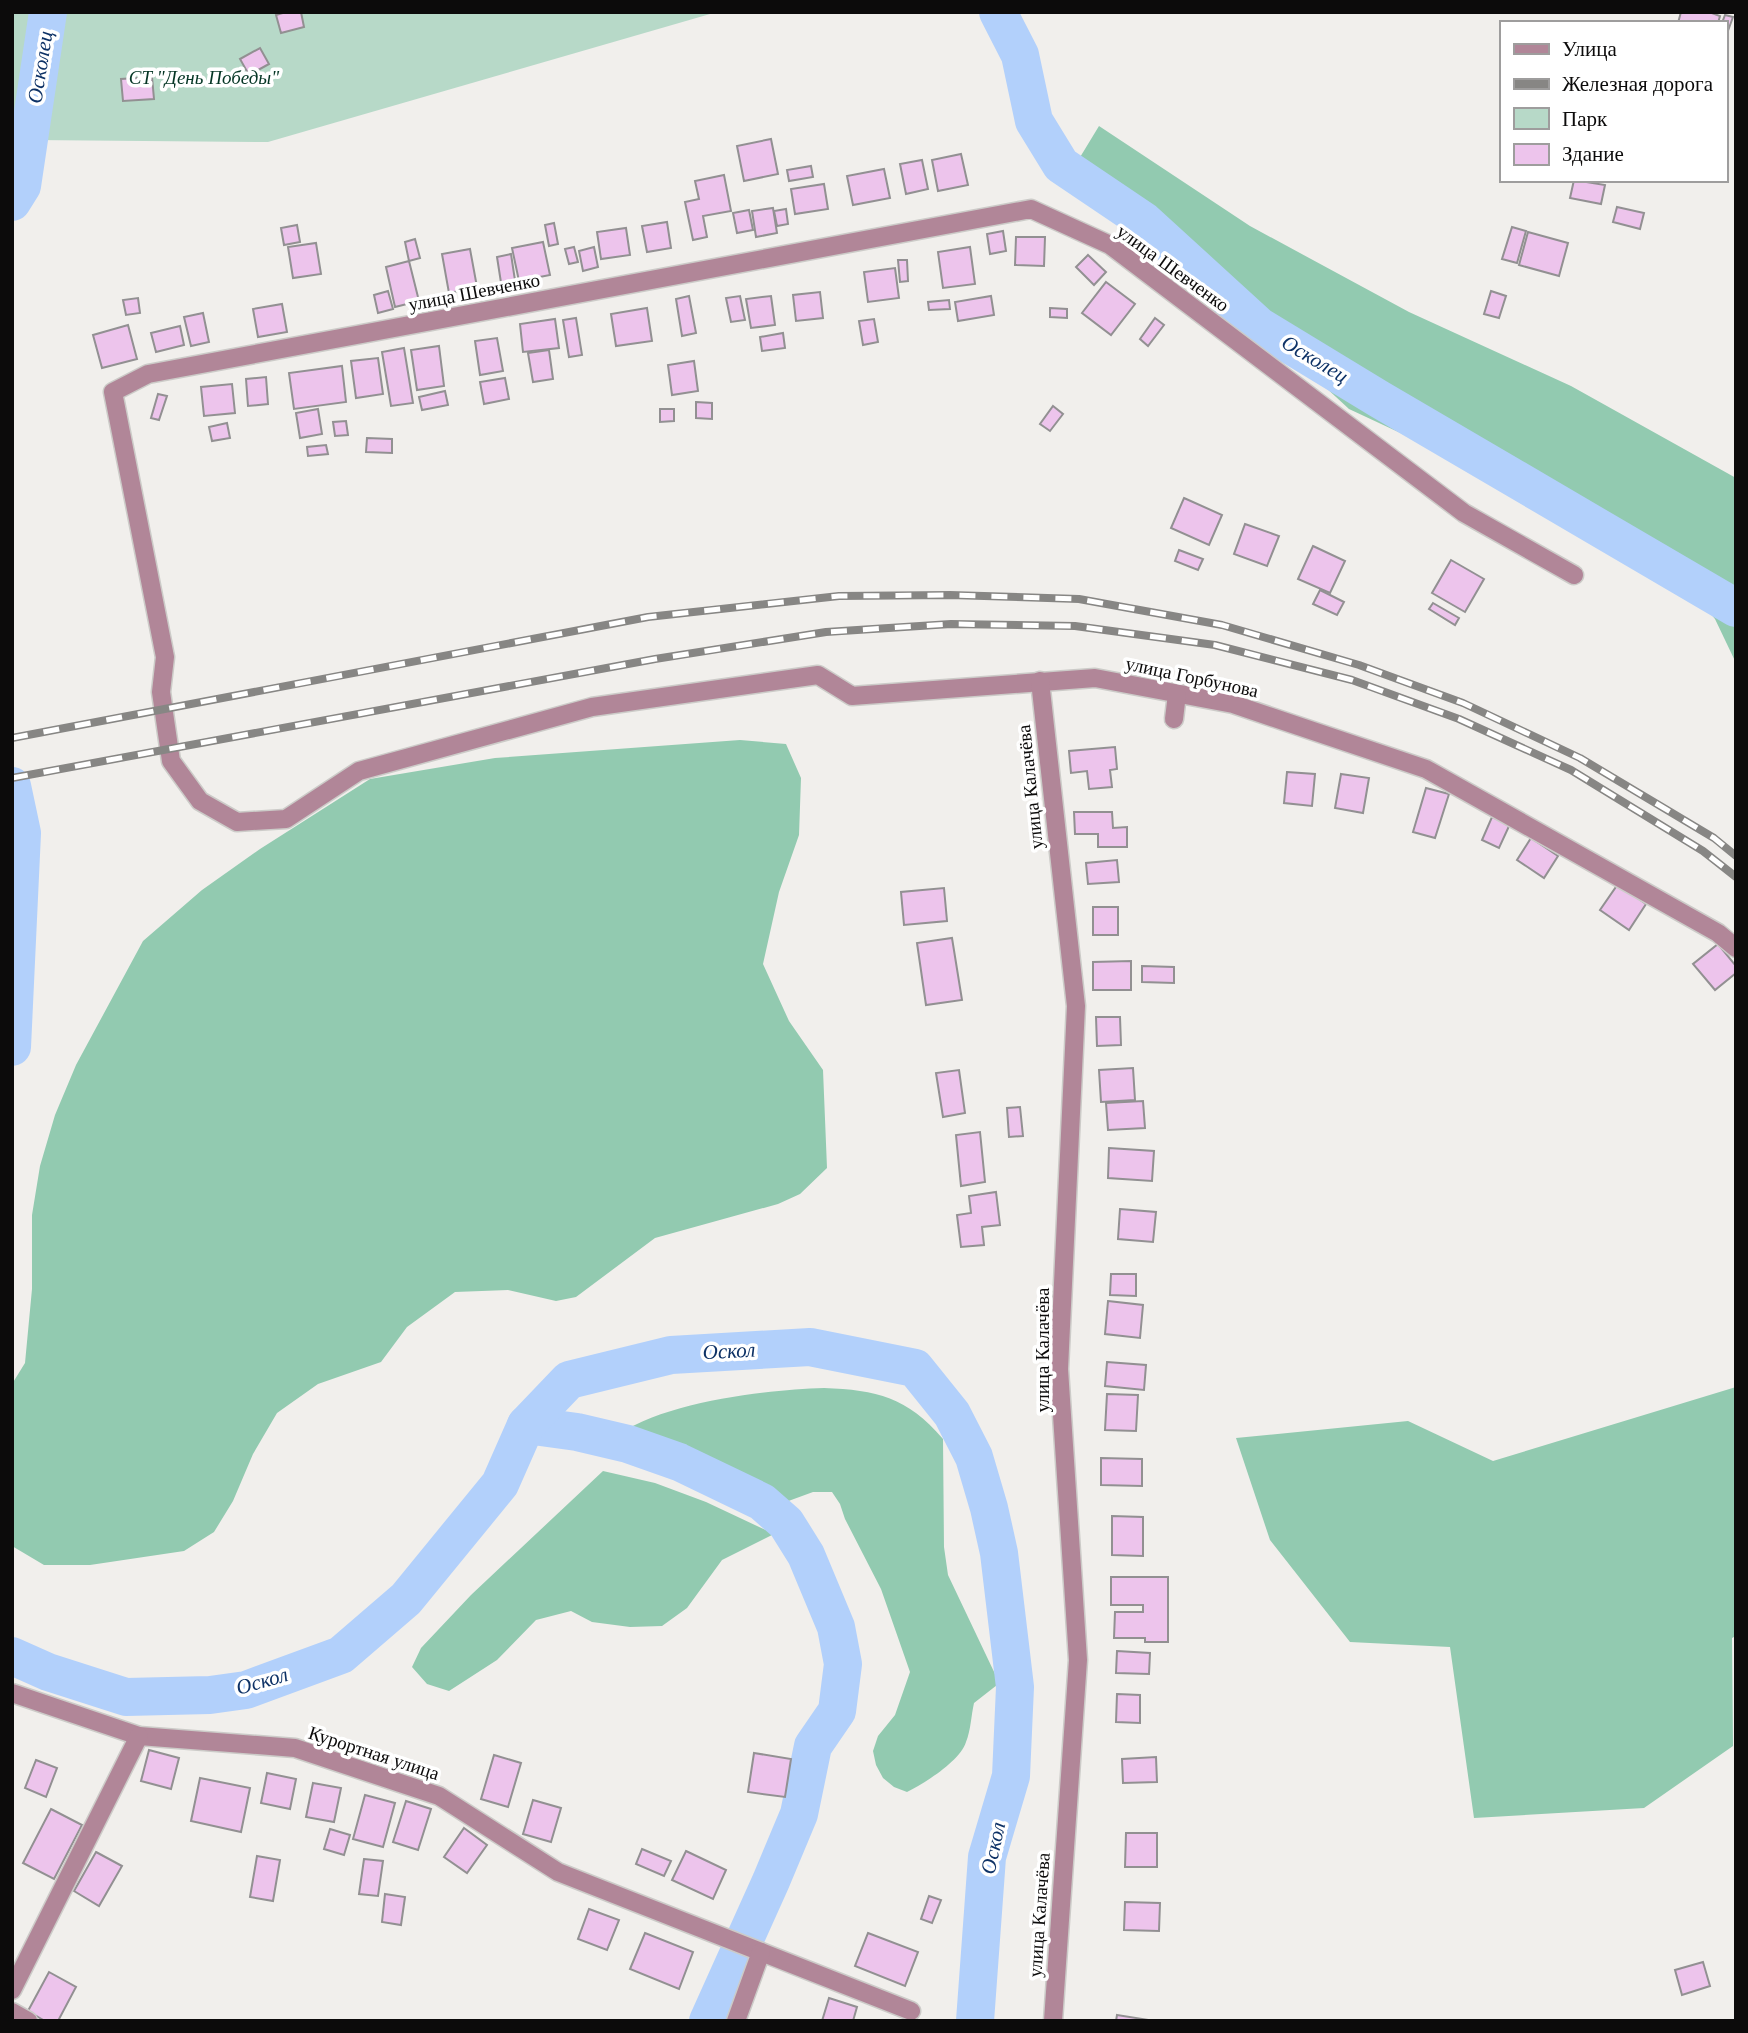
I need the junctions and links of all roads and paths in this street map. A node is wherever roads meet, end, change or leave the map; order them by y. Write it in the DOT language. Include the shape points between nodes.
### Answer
graph roads {
  1 [pos="1574,575"];
  2 [pos="1040,681"];
  3 [pos="1177,694"];
  4 [pos="592,707"];
  5 [pos="1174,719"];
  6 [pos="1736,948"];
  7 [pos="12,1693"];
  8 [pos="139,1736"];
  9 [pos="748,1947"];
  10 [pos="12,1990"];
  11 [pos="911,2011"];
  12 [pos="12,2012"];
  13 [pos="28,2021"];
  14 [pos="736,2021"];
  15 [pos="1053,2021"];
  1 -- 4 [label="street, улица Шевченко" via="1464,513 1110,245 1031,208 148,374 113,392 165,657 161,692 170,761 200,801 237,822 286,819 359,771"];
  2 -- 3 [label="street, улица Горбунова" via="1095,678"];
  2 -- 4 [label="street, улица Горбунова" via="852,696 818,675"];
  2 -- 15 [label="street, улица Калачёва" via="1076,1006 1059,1369 1078,1660"];
  3 -- 5 [label="street"];
  3 -- 6 [label="street, улица Горбунова" via="1233,704 1426,769 1718,933"];
  7 -- 8 [label="street, Курортная улица"];
  8 -- 9 [label="street, Курортная улица" via="295,1748 439,1796 558,1872"];
  8 -- 10 [label="street"];
  9 -- 11 [label="street, Курортная улица"];
  9 -- 14 [label="street"];
  12 -- 13 [label="street"];
}
